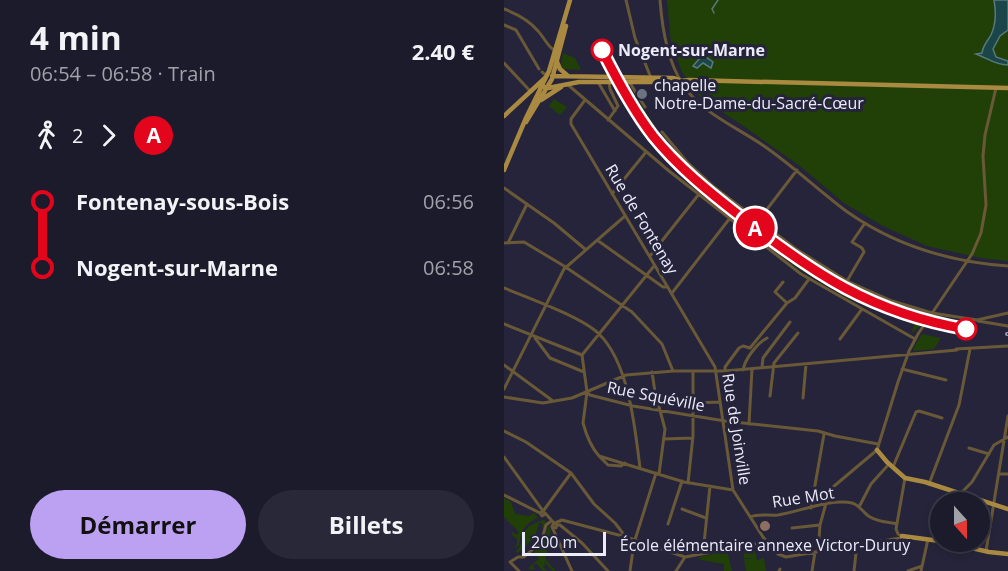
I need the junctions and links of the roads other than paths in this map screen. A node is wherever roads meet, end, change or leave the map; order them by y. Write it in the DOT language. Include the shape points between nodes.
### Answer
graph roads {
  1 [pos="571,0"];
  2 [pos="626,0"];
  3 [pos="660,0"];
  4 [pos="504,9"];
  5 [pos="504,25"];
  6 [pos="557,50"];
  7 [pos="557,62"];
  8 [pos="504,63"];
  9 [pos="543,72"];
  10 [pos="553,75"];
  11 [pos="568,76"];
  12 [pos="626,76"];
  13 [pos="610,79"];
  14 [pos="652,80"];
  15 [pos="680,80"];
  16 [pos="598,81"];
  17 [pos="630,82"];
  18 [pos="566,84"];
  19 [pos="541,86"];
  20 [pos="548,88"];
  21 [pos="996,88"];
  22 [pos="1008,88"];
  23 [pos="533,93"];
  24 [pos="585,100"];
  25 [pos="538,102"];
  26 [pos="645,107"];
  27 [pos="615,111"];
  28 [pos="504,116"];
  29 [pos="608,120"];
  30 [pos="523,127"];
  31 [pos="662,132"];
  32 [pos="646,152"];
  33 [pos="504,170"];
  34 [pos="797,170"];
  35 [pos="504,188"];
  36 [pos="612,194"];
  37 [pos="699,194"];
  38 [pos="527,204"];
  39 [pos="626,216"];
  40 [pos="730,218"];
  41 [pos="758,221"];
  42 [pos="865,223"];
  43 [pos="597,240"];
  44 [pos="506,243"];
  45 [pos="585,249"];
  46 [pos="650,257"];
  47 [pos="967,261"];
  48 [pos="654,266"];
  49 [pos="1008,266"];
  50 [pos="565,267"];
  51 [pos="646,275"];
  52 [pos="809,279"];
  53 [pos="847,281"];
  54 [pos="783,282"];
  55 [pos="668,287"];
  56 [pos="504,288"];
  57 [pos="672,294"];
  58 [pos="787,303"];
  59 [pos="622,305"];
  60 [pos="545,306"];
  61 [pos="862,309"];
  62 [pos="1008,313"];
  63 [pos="931,314"];
  64 [pos="988,321"];
  65 [pos="790,322"];
  66 [pos="504,324"];
  67 [pos="1008,326"];
  68 [pos="599,333"];
  69 [pos="798,333"];
  70 [pos="532,336"];
  71 [pos="767,338"];
  72 [pos="840,339"];
  73 [pos="915,339"];
  74 [pos="1008,346"];
  75 [pos="970,349"];
  76 [pos="706,351"];
  77 [pos="582,355"];
  78 [pos="907,355"];
  79 [pos="806,363"];
  80 [pos="504,365"];
  81 [pos="773,367"];
  82 [pos="762,368"];
  83 [pos="752,369"];
  84 [pos="902,369"];
  85 [pos="743,370"];
  86 [pos="512,371"];
  87 [pos="673,371"];
  88 [pos="693,371"];
  89 [pos="716,371"];
  90 [pos="725,371"];
  91 [pos="584,372"];
  92 [pos="652,372"];
  93 [pos="624,375"];
  94 [pos="946,380"];
  95 [pos="504,389"];
  96 [pos="586,392"];
  97 [pos="770,396"];
  98 [pos="504,397"];
  99 [pos="803,398"];
  100 [pos="553,401"];
  101 [pos="720,402"];
  102 [pos="693,403"];
  103 [pos="631,405"];
  104 [pos="659,410"];
  105 [pos="694,416"];
  106 [pos="1008,416"];
  107 [pos="942,418"];
  108 [pos="723,421"];
  109 [pos="749,424"];
  110 [pos="504,431"];
  111 [pos="824,434"];
  112 [pos="693,438"];
  113 [pos="1006,438"];
  114 [pos="664,439"];
  115 [pos="878,447"];
  116 [pos="969,448"];
  117 [pos="988,454"];
  118 [pos="599,456"];
  119 [pos="504,457"];
  120 [pos="625,464"];
  121 [pos="891,466"];
  122 [pos="639,468"];
  123 [pos="571,473"];
  124 [pos="657,474"];
  125 [pos="999,474"];
  126 [pos="1008,474"];
  127 [pos="905,478"];
  128 [pos="682,482"];
  129 [pos="688,483"];
  130 [pos="929,484"];
  131 [pos="711,486"];
  132 [pos="733,490"];
  133 [pos="954,492"];
  134 [pos="962,492"];
  135 [pos="504,495"];
  136 [pos="537,503"];
  137 [pos="825,504"];
  138 [pos="990,505"];
  139 [pos="994,506"];
  140 [pos="859,507"];
  141 [pos="531,508"];
  142 [pos="811,508"];
  143 [pos="682,509"];
  144 [pos="1008,509"];
  145 [pos="542,513"];
  146 [pos="750,517"];
  147 [pos="706,518"];
  148 [pos="668,524"];
  149 [pos="897,524"];
  150 [pos="554,525"];
  151 [pos="820,525"];
  152 [pos="792,528"];
  153 [pos="990,528"];
  154 [pos="902,536"];
  155 [pos="626,537"];
  156 [pos="928,539"];
  157 [pos="635,540"];
  158 [pos="766,540"];
  159 [pos="856,544"];
  160 [pos="817,551"];
  161 [pos="990,552"];
  162 [pos="703,553"];
  163 [pos="1008,554"];
  164 [pos="686,557"];
  165 [pos="922,569"];
  166 [pos="519,571"];
  167 [pos="572,571"];
  168 [pos="608,571"];
  169 [pos="630,571"];
  170 [pos="676,571"];
  171 [pos="812,571"];
  172 [pos="854,571"];
  173 [pos="908,571"];
  1 -- 6 [label="main road"];
  2 -- 14 [label="street" via="635,39"];
  3 -- 15 [label="street" via="667,42"];
  4 -- 6 [label="street" via="522,17 550,48"];
  5 -- 9 [label="street" via="516,30"];
  6 -- 7 [label="main road"];
  6 -- 9 [label="main road"];
  7 -- 10 [label="main road"];
  7 -- 11 [label="main road"];
  8 -- 23 [label="street"];
  9 -- 10 [label="main road"];
  9 -- 19 [label="main road"];
  9 -- 23 [label="main road"];
  10 -- 11 [label="main road"];
  10 -- 20 [label="main road"];
  11 -- 13 [label="main road"];
  12 -- 13 [label="main road"];
  12 -- 14 [label="main road"];
  12 -- 17 [label="street"];
  13 -- 16 [label="main road"];
  13 -- 17 [label="main road"];
  13 -- 27 [label="street" via="610,91 618,106"];
  14 -- 15 [label="main road"];
  14 -- 17 [label="main road"];
  15 -- 21 [label="main road"];
  15 -- 34 [label="street" via="704,106"];
  16 -- 18 [label="main road"];
  16 -- 27 [label="street"];
  17 -- 26 [label="street"];
  18 -- 20 [label="main road"];
  18 -- 24 [label="street"];
  18 -- 25 [label="main road"];
  19 -- 20 [label="main road"];
  19 -- 23 [label="main road"];
  20 -- 25 [label="main road"];
  21 -- 22 [label="main road"];
  21 -- 47 [label="street" via="984,142 983,227"];
  23 -- 28 [label="main road"];
  23 -- 30 [label="main road"];
  24 -- 29 [label="street"];
  24 -- 36 [label="street, Rue de Fontenay" via="571,124"];
  25 -- 30 [label="main road"];
  27 -- 29 [label="street"];
  29 -- 32 [label="street"];
  30 -- 33 [label="main road"];
  31 -- 41 [label="street" via="699,175"];
  32 -- 36 [label="street"];
  32 -- 37 [label="street"];
  34 -- 41 [label="street"];
  34 -- 42 [label="street"];
  35 -- 38 [label="street"];
  36 -- 39 [label="street, Rue de Fontenay"];
  37 -- 40 [label="street"];
  37 -- 46 [label="street"];
  38 -- 44 [label="street"];
  38 -- 45 [label="street"];
  39 -- 43 [label="street"];
  39 -- 46 [label="street, Rue de Fontenay"];
  40 -- 52 [label="street"];
  40 -- 57 [label="street"];
  41 -- 53 [label="street"];
  42 -- 47 [label="street" via="906,243"];
  42 -- 53 [label="street" via="852,242 864,252"];
  43 -- 45 [label="street"];
  43 -- 51 [label="street"];
  44 -- 50 [label="street" via="524,242"];
  45 -- 50 [label="street"];
  46 -- 48 [label="street, Rue de Fontenay"];
  47 -- 49 [label="street"];
  47 -- 63 [label="street"];
  48 -- 51 [label="street"];
  48 -- 55 [label="street, Rue de Fontenay"];
  50 -- 59 [label="street"];
  50 -- 60 [label="street"];
  51 -- 55 [label="street" via="663,288"];
  51 -- 59 [label="street"];
  52 -- 58 [label="street"];
  52 -- 61 [label="street"];
  53 -- 63 [label="street"];
  54 -- 58 [label="street" via="775,292"];
  55 -- 57 [label="street, Rue de Fontenay"];
  56 -- 60 [label="street"];
  57 -- 76 [label="street, Rue de Fontenay"];
  58 -- 90 [label="street" via="750,348 739,349"];
  59 -- 68 [label="street"];
  59 -- 87 [label="street" via="662,344"];
  60 -- 68 [label="street"];
  60 -- 70 [label="street"];
  61 -- 72 [label="street"];
  61 -- 73 [label="street"];
  62 -- 64 [label="street"];
  63 -- 64 [label="street"];
  63 -- 73 [label="street"];
  64 -- 67 [label="street"];
  65 -- 82 [label="street" via="763,358"];
  66 -- 70 [label="street"];
  68 -- 77 [label="street"];
  68 -- 93 [label="street"];
  69 -- 81 [label="street"];
  70 -- 77 [label="street"];
  70 -- 86 [label="street"];
  70 -- 91 [label="street" via="550,358"];
  71 -- 85 [label="street" via="746,360"];
  73 -- 78 [label="street"];
  74 -- 75 [label="street"];
  75 -- 78 [label="street"];
  75 -- 130 [label="street" via="959,405"];
  76 -- 89 [label="street, Rue de Joinville"];
  77 -- 91 [label="street"];
  78 -- 79 [label="street"];
  78 -- 84 [label="street"];
  79 -- 81 [label="street"];
  79 -- 99 [label="street"];
  80 -- 86 [label="street"];
  81 -- 82 [label="street"];
  81 -- 97 [label="street"];
  82 -- 83 [label="street"];
  83 -- 85 [label="street"];
  83 -- 109 [label="street"];
  84 -- 94 [label="street"];
  84 -- 115 [label="street"];
  85 -- 90 [label="street"];
  86 -- 95 [label="street"];
  86 -- 100 [label="street"];
  87 -- 88 [label="street"];
  87 -- 92 [label="street"];
  88 -- 89 [label="street"];
  88 -- 102 [label="street"];
  89 -- 90 [label="street"];
  89 -- 101 [label="street, Rue de Joinville"];
  91 -- 96 [label="street"];
  92 -- 93 [label="street"];
  92 -- 104 [label="street"];
  93 -- 96 [label="street"];
  93 -- 103 [label="street"];
  96 -- 100 [label="street"];
  96 -- 103 [label="street, Rue Squéville"];
  96 -- 118 [label="street" via="583,423"];
  98 -- 100 [label="street"];
  101 -- 102 [label="street"];
  101 -- 108 [label="street, Rue de Joinville"];
  102 -- 105 [label="street"];
  103 -- 104 [label="street, Rue Squéville"];
  103 -- 122 [label="street"];
  104 -- 105 [label="street, Rue Squéville"];
  104 -- 114 [label="street"];
  105 -- 108 [label="street, Rue Squéville"];
  105 -- 112 [label="street"];
  106 -- 113 [label="street"];
  107 -- 121 [label="street" via="916,412"];
  108 -- 109 [label="street, Rue Squéville"];
  108 -- 132 [label="street, Rue de Joinville"];
  109 -- 111 [label="street, Rue Squéville"];
  110 -- 123 [label="street"];
  111 -- 115 [label="street, Rue Squéville"];
  111 -- 142 [label="street"];
  112 -- 114 [label="street"];
  112 -- 129 [label="street"];
  113 -- 117 [label="street"];
  113 -- 125 [label="street"];
  114 -- 124 [label="street"];
  115 -- 121 [label="main road"];
  115 -- 137 [label="street" via="833,487"];
  116 -- 117 [label="street"];
  117 -- 134 [label="street"];
  118 -- 120 [label="street"];
  118 -- 120 [label="street" via="608,465"];
  119 -- 136 [label="street"];
  120 -- 122 [label="street"];
  121 -- 127 [label="main road"];
  121 -- 140 [label="street" via="870,485"];
  122 -- 124 [label="street"];
  123 -- 145 [label="street"];
  123 -- 155 [label="street"];
  124 -- 128 [label="street"];
  124 -- 157 [label="street"];
  125 -- 126 [label="street"];
  125 -- 139 [label="street"];
  127 -- 130 [label="main road"];
  127 -- 149 [label="street"];
  128 -- 129 [label="street"];
  128 -- 148 [label="street"];
  129 -- 131 [label="street"];
  130 -- 133 [label="main road"];
  131 -- 132 [label="street"];
  131 -- 147 [label="street"];
  132 -- 146 [label="street, Rue de Joinville"];
  135 -- 141 [label="street"];
  136 -- 141 [label="street"];
  136 -- 145 [label="street"];
  137 -- 140 [label="street, Rue Mot" via="845,502"];
  137 -- 142 [label="street, Rue Mot"];
  137 -- 151 [label="street"];
  138 -- 139 [label="main road"];
  139 -- 144 [label="main road"];
  139 -- 153 [label="street"];
  140 -- 149 [label="street" via="870,517"];
  141 -- 145 [label="street"];
  142 -- 146 [label="street, Rue Mot"];
  143 -- 147 [label="street"];
  145 -- 150 [label="street"];
  146 -- 158 [label="street, Rue de Joinville"];
  147 -- 162 [label="street"];
  149 -- 154 [label="street"];
  150 -- 155 [label="street" via="562,520"];
  150 -- 166 [label="street" via="546,525 541,542 524,557 510,561"];
  150 -- 167 [label="street"];
  150 -- 168 [label="street" via="560,525 582,543"];
  151 -- 152 [label="street"];
  151 -- 160 [label="street"];
  154 -- 156 [label="main road"];
  154 -- 159 [label="street"];
  155 -- 157 [label="street"];
  156 -- 165 [label="street"];
  157 -- 164 [label="street"];
  157 -- 169 [label="street"];
  158 -- 160 [label="street" via="784,556"];
  158 -- 162 [label="street"];
  159 -- 160 [label="street"];
  159 -- 172 [label="street"];
  160 -- 171 [label="street"];
  161 -- 163 [label="main road"];
  162 -- 164 [label="street"];
  164 -- 170 [label="street"];
  165 -- 173 [label="street"];
}
